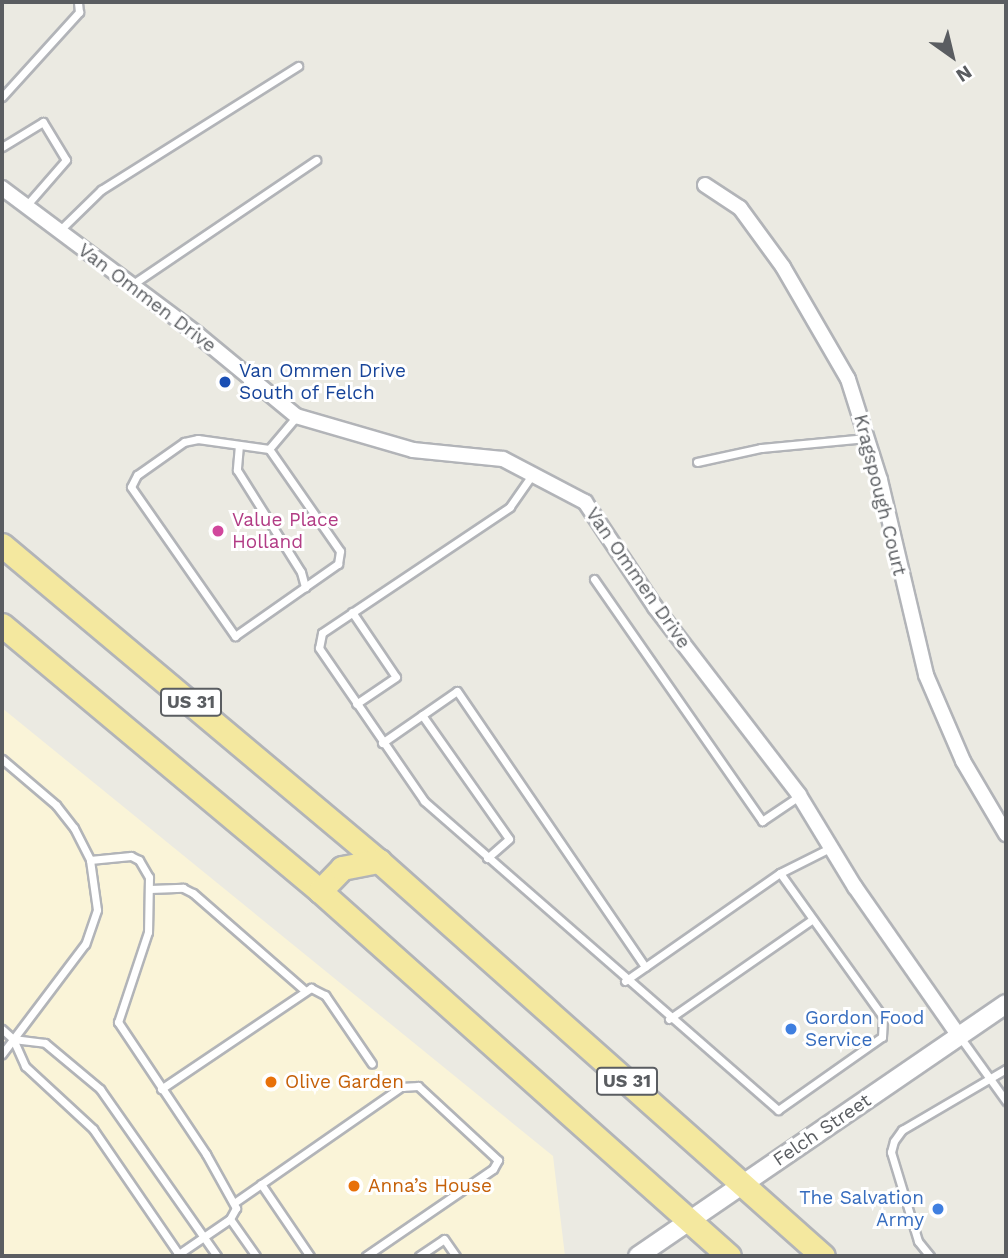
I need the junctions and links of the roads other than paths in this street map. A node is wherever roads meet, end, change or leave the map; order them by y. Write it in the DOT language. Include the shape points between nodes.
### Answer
graph roads {
  1 [pos="78,2"];
  2 [pos="298,66"];
  3 [pos="2,97"];
  4 [pos="2,146"];
  5 [pos="316,160"];
  6 [pos="705,185"];
  7 [pos="2,188"];
  8 [pos="26,207"];
  9 [pos="59,232"];
  10 [pos="129,286"];
  11 [pos="296,416"];
  12 [pos="867,438"];
  13 [pos="239,445"];
  14 [pos="269,449"];
  15 [pos="697,462"];
  16 [pos="532,474"];
  17 [pos="2,545"];
  18 [pos="594,579"];
  19 [pos="306,587"];
  20 [pos="352,612"];
  21 [pos="2,625"];
  22 [pos="356,704"];
  23 [pos="422,715"];
  24 [pos="382,743"];
  25 [pos="2,759"];
  26 [pos="799,795"];
  27 [pos="1006,834"];
  28 [pos="830,848"];
  29 [pos="487,858"];
  30 [pos="90,860"];
  31 [pos="379,862"];
  32 [pos="780,873"];
  33 [pos="150,889"];
  34 [pos="320,891"];
  35 [pos="813,919"];
  36 [pos="645,967"];
  37 [pos="625,981"];
  38 [pos="304,990"];
  39 [pos="1006,1004"];
  40 [pos="669,1019"];
  41 [pos="2,1030"];
  42 [pos="959,1036"];
  43 [pos="13,1039"];
  44 [pos="2,1054"];
  45 [pos="372,1064"];
  46 [pos="1006,1069"];
  47 [pos="990,1080"];
  48 [pos="161,1089"];
  49 [pos="1006,1101"];
  50 [pos="261,1184"];
  51 [pos="743,1184"];
  52 [pos="234,1203"];
  53 [pos="230,1219"];
  54 [pos="690,1220"];
  55 [pos="204,1238"];
  56 [pos="178,1256"];
  57 [pos="217,1256"];
  58 [pos="256,1256"];
  59 [pos="310,1256"];
  60 [pos="366,1256"];
  61 [pos="419,1256"];
  62 [pos="456,1256"];
  63 [pos="638,1256"];
  64 [pos="729,1256"];
  65 [pos="823,1256"];
  66 [pos="930,1256"];
  1 -- 3 [label="lane" via="79,12"];
  2 -- 9 [label="lane" via="102,190"];
  4 -- 8 [label="lane" via="43,122 66,160"];
  5 -- 10 [label="lane"];
  6 -- 12 [label="street, Kragspough Court" via="740,208 783,267 848,379"];
  7 -- 8 [label="street, Van Ommen Drive"];
  8 -- 9 [label="street, Van Ommen Drive"];
  9 -- 10 [label="street, Van Ommen Drive"];
  10 -- 11 [label="street, Van Ommen Drive" via="197,334"];
  11 -- 14 [label="lane"];
  11 -- 16 [label="street, Van Ommen Drive" via="414,450 503,458"];
  12 -- 15 [label="lane" via="761,448"];
  12 -- 27 [label="street, Kragspough Court" via="926,675 962,761"];
  13 -- 14 [label="lane"];
  13 -- 19 [label="lane" via="237,470"];
  13 -- 19 [label="lane" via="184,442 137,475 131,487 235,636"];
  14 -- 19 [label="lane" via="340,551 338,564"];
  16 -- 20 [label="lane" via="510,507"];
  16 -- 26 [label="street, Van Ommen Drive" via="585,502 655,607"];
  17 -- 31 [label="highway, US 31"];
  18 -- 26 [label="lane" via="762,821"];
  20 -- 22 [label="lane" via="322,633 319,648"];
  20 -- 22 [label="lane" via="396,677"];
  21 -- 34 [label="highway"];
  22 -- 24 [label="lane"];
  23 -- 24 [label="lane"];
  23 -- 29 [label="lane" via="509,839"];
  23 -- 36 [label="lane" via="457,691"];
  24 -- 29 [label="lane" via="424,802"];
  25 -- 30 [label="lane" via="61,811"];
  26 -- 28 [label="street, Van Ommen Drive"];
  28 -- 32 [label="lane"];
  28 -- 42 [label="street, Van Ommen Drive"];
  29 -- 37 [label="lane"];
  30 -- 33 [label="lane" via="131,856 145,868"];
  30 -- 43 [label="lane" via="97,894 93,928"];
  31 -- 34 [label="highway" via="342,868"];
  31 -- 51 [label="highway, US 31"];
  32 -- 35 [label="lane"];
  32 -- 36 [label="lane"];
  33 -- 38 [label="lane" via="183,888 193,893"];
  33 -- 48 [label="lane" via="143,954 118,1022"];
  34 -- 54 [label="highway"];
  35 -- 40 [label="lane"];
  35 -- 40 [label="lane" via="883,1017 882,1037 778,1110"];
  36 -- 37 [label="lane"];
  37 -- 40 [label="lane"];
  38 -- 45 [label="lane" via="325,995"];
  38 -- 48 [label="lane"];
  39 -- 42 [label="street, Felch Street"];
  41 -- 43 [label="lane"];
  42 -- 47 [label="lane"];
  42 -- 51 [label="street, Felch Street"];
  43 -- 44 [label="lane"];
  43 -- 55 [label="lane" via="45,1043 100,1089"];
  43 -- 56 [label="lane" via="25,1066 93,1129"];
  46 -- 47 [label="lane"];
  47 -- 49 [label="lane"];
  47 -- 66 [label="lane" via="902,1130 894,1141 891,1152 918,1241"];
  48 -- 52 [label="lane"];
  50 -- 52 [label="lane"];
  50 -- 59 [label="lane"];
  50 -- 60 [label="lane" via="401,1087 418,1086 498,1160 493,1169"];
  51 -- 54 [label="street, Felch Street"];
  51 -- 65 [label="highway, US 31"];
  52 -- 53 [label="lane"];
  53 -- 55 [label="lane"];
  53 -- 58 [label="lane"];
  54 -- 63 [label="street, Felch Street"];
  54 -- 64 [label="highway"];
  55 -- 56 [label="lane"];
  55 -- 57 [label="lane"];
  61 -- 62 [label="lane" via="444,1239"];
}
